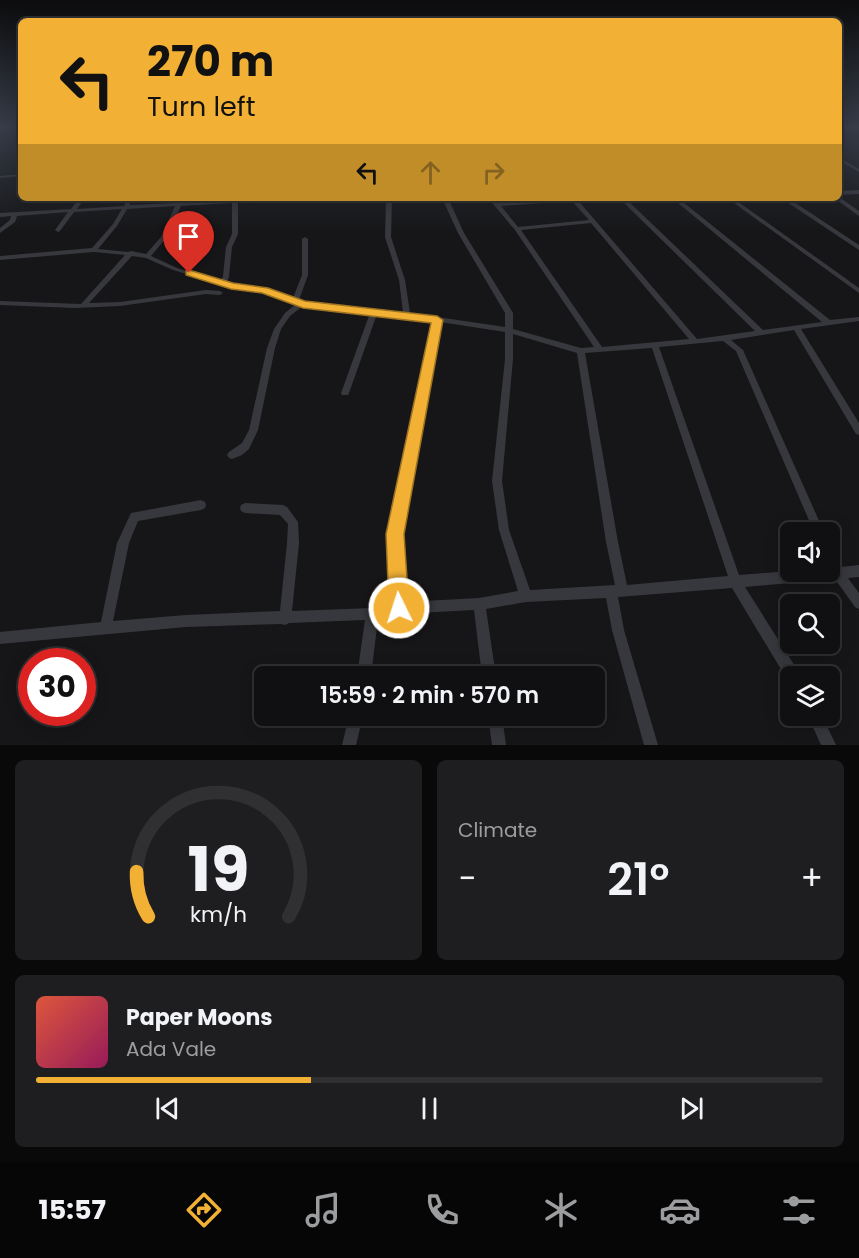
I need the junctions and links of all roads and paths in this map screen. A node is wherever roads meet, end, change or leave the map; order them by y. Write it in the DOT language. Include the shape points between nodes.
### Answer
graph roads {
  1 [pos="844,162"];
  2 [pos="859,171"];
  3 [pos="18,176"];
  4 [pos="0,177"];
  5 [pos="859,192"];
  6 [pos="842,193"];
  7 [pos="80,201"];
  8 [pos="129,201"];
  9 [pos="208,201"];
  10 [pos="235,201"];
  11 [pos="389,201"];
  12 [pos="446,201"];
  13 [pos="493,201"];
  14 [pos="548,201"];
  15 [pos="576,201"];
  16 [pos="625,201"];
  17 [pos="679,201"];
  18 [pos="734,201"];
  19 [pos="788,201"];
  20 [pos="841,201"];
  21 [pos="180,202"];
  22 [pos="496,205"];
  23 [pos="125,208"];
  24 [pos="73,212"];
  25 [pos="859,214"];
  26 [pos="0,215"];
  27 [pos="14,215"];
  28 [pos="593,221"];
  29 [pos="517,229"];
  30 [pos="58,230"];
  31 [pos="0,231"];
  32 [pos="305,239"];
  33 [pos="859,248"];
  34 [pos="94,250"];
  35 [pos="131,253"];
  36 [pos="147,256"];
  37 [pos="0,258"];
  38 [pos="223,284"];
  39 [pos="859,291"];
  40 [pos="220,293"];
  41 [pos="298,302"];
  42 [pos="0,303"];
  43 [pos="84,304"];
  44 [pos="374,311"];
  45 [pos="407,315"];
  46 [pos="859,319"];
  47 [pos="437,320"];
  48 [pos="828,323"];
  49 [pos="796,327"];
  50 [pos="511,330"];
  51 [pos="760,332"];
  52 [pos="724,338"];
  53 [pos="695,341"];
  54 [pos="655,346"];
  55 [pos="600,350"];
  56 [pos="582,351"];
  57 [pos="345,393"];
  58 [pos="859,430"];
  59 [pos="232,455"];
  60 [pos="201,505"];
  61 [pos="245,508"];
  62 [pos="815,522"];
  63 [pos="859,571"];
  64 [pos="840,573"];
  65 [pos="840,576"];
  66 [pos="780,578"];
  67 [pos="736,582"];
  68 [pos="616,592"];
  69 [pos="526,596"];
  70 [pos="859,603"];
  71 [pos="478,604"];
  72 [pos="399,608"];
  73 [pos="372,614"];
  74 [pos="285,619"];
  75 [pos="106,627"];
  76 [pos="0,638"];
  77 [pos="365,666"];
  78 [pos="487,666"];
  79 [pos="787,666"];
  80 [pos="354,726"];
  81 [pos="496,726"];
  82 [pos="820,726"];
  83 [pos="350,745"];
  84 [pos="499,745"];
  85 [pos="651,745"];
  86 [pos="829,745"];
  1 -- 2 [label="street"];
  3 -- 4 [label="street"];
  5 -- 6 [label="street"];
  7 -- 24 [label="street"];
  8 -- 23 [label="street"];
  9 -- 21 [label="street"];
  10 -- 38 [label="street" via="235,234"];
  11 -- 45 [label="street" via="388,237 402,280"];
  12 -- 50 [label="street" via="509,313"];
  13 -- 22 [label="street"];
  14 -- 22 [label="street"];
  15 -- 28 [label="street"];
  16 -- 51 [label="street"];
  17 -- 48 [label="street"];
  18 -- 39 [label="street"];
  19 -- 33 [label="street"];
  20 -- 25 [label="street"];
  21 -- 23 [label="street"];
  21 -- 36 [label="street" via="169,229"];
  22 -- 29 [label="street"];
  23 -- 24 [label="street"];
  23 -- 34 [label="street"];
  24 -- 27 [label="street"];
  24 -- 30 [label="street"];
  26 -- 27 [label="street"];
  27 -- 31 [label="street" via="13,221"];
  28 -- 29 [label="street"];
  28 -- 53 [label="street"];
  29 -- 55 [label="street"];
  32 -- 41 [label="street"];
  34 -- 35 [label="street"];
  34 -- 37 [label="street"];
  35 -- 36 [label="street"];
  35 -- 43 [label="street"];
  36 -- 38 [label="street"];
  38 -- 41 [label="street" via="264,290"];
  40 -- 42 [label="street" via="206,291 120,304"];
  41 -- 44 [label="street" via="331,309"];
  41 -- 59 [label="street" via="282,321 268,357 254,430 246,447"];
  44 -- 45 [label="street"];
  44 -- 57 [label="street"];
  45 -- 47 [label="street"];
  46 -- 48 [label="street"];
  47 -- 50 [label="street"];
  47 -- 72 [label="street" via="395,534"];
  48 -- 49 [label="street"];
  49 -- 51 [label="street"];
  49 -- 58 [label="street"];
  50 -- 56 [label="street"];
  50 -- 69 [label="street" via="497,481 504,530"];
  51 -- 52 [label="street"];
  52 -- 53 [label="street"];
  52 -- 62 [label="street" via="739,350"];
  53 -- 54 [label="street"];
  54 -- 55 [label="street"];
  54 -- 67 [label="street"];
  55 -- 56 [label="street"];
  56 -- 68 [label="street" via="612,542"];
  60 -- 75 [label="street" via="135,517 123,543"];
  61 -- 74 [label="street" via="283,510 293,522"];
  63 -- 64 [label="street"];
  65 -- 70 [label="street"];
  66 -- 67 [label="street"];
  67 -- 68 [label="street"];
  67 -- 79 [label="street"];
  68 -- 69 [label="street"];
  68 -- 85 [label="street" via="618,630"];
  69 -- 71 [label="street"];
  71 -- 72 [label="street"];
  71 -- 78 [label="street"];
  72 -- 73 [label="street"];
  73 -- 74 [label="street"];
  73 -- 77 [label="street"];
  74 -- 75 [label="street"];
  75 -- 76 [label="street"];
  80 -- 83 [label="street"];
  81 -- 84 [label="street"];
  82 -- 86 [label="street"];
}
